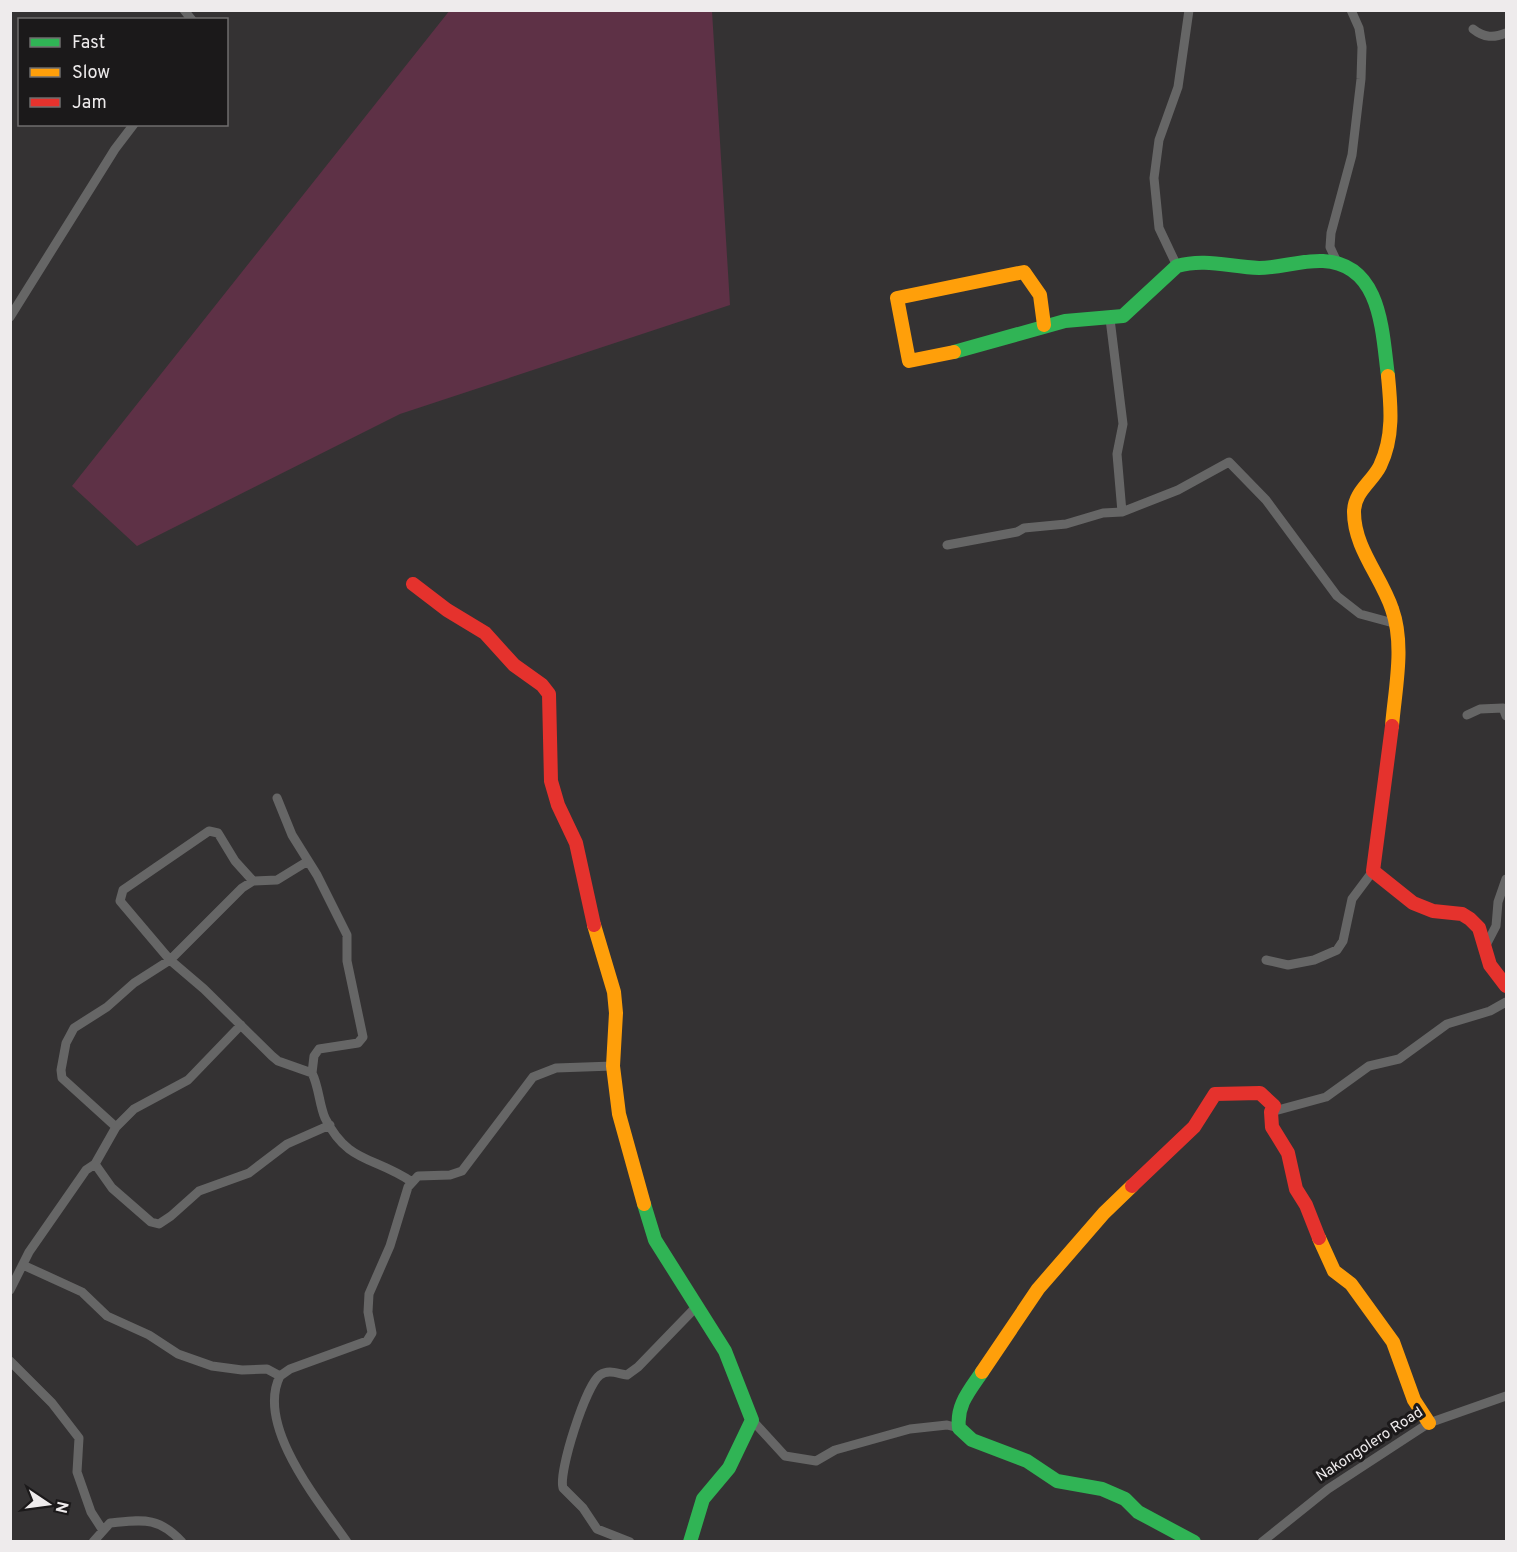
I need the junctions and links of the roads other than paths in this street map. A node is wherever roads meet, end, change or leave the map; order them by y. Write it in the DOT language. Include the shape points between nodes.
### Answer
graph roads {
  1 [pos="1189,10"];
  2 [pos="1351,10"];
  3 [pos="1473,29"];
  4 [pos="1506,33"];
  5 [pos="132,126"];
  6 [pos="1338,264"];
  7 [pos="1178,266"];
  8 [pos="10,317"];
  9 [pos="1110,319"];
  10 [pos="1044,325"];
  11 [pos="1122,512"];
  12 [pos="947,545"];
  13 [pos="413,584"];
  14 [pos="1396,624"];
  15 [pos="1467,715"];
  16 [pos="1506,716"];
  17 [pos="277,798"];
  18 [pos="308,861"];
  19 [pos="1373,871"];
  20 [pos="1506,879"];
  21 [pos="253,881"];
  22 [pos="1484,950"];
  23 [pos="170,960"];
  24 [pos="1266,960"];
  25 [pos="1506,986"];
  26 [pos="1506,1002"];
  27 [pos="241,1025"];
  28 [pos="613,1066"];
  29 [pos="312,1073"];
  30 [pos="1271,1112"];
  31 [pos="330,1125"];
  32 [pos="116,1128"];
  33 [pos="95,1164"];
  34 [pos="412,1182"];
  35 [pos="23,1265"];
  36 [pos="10,1290"];
  37 [pos="698,1305"];
  38 [pos="10,1361"];
  39 [pos="280,1376"];
  40 [pos="1506,1396"];
  41 [pos="752,1420"];
  42 [pos="1429,1423"];
  43 [pos="959,1428"];
  44 [pos="102,1528"];
  45 [pos="93,1542"];
  46 [pos="182,1542"];
  47 [pos="347,1542"];
  48 [pos="630,1542"];
  49 [pos="690,1542"];
  50 [pos="1194,1542"];
  51 [pos="1262,1542"];
  1 -- 7 [label="street" via="1178,87 1159,140 1154,178 1159,228"];
  2 -- 6 [label="street" via="1362,47 1361,79 1352,155 1331,232 1330,247"];
  3 -- 4 [label="street" via="1491,37"];
  5 -- 8 [label="street"];
  6 -- 7 [label="street" via="1311,262 1254,269 1200,260"];
  6 -- 14 [label="street" via="1371,288 1376,301 1391,426 1381,466 1357,494 1354,525"];
  7 -- 9 [label="street" via="1130,312"];
  9 -- 10 [label="street"];
  9 -- 11 [label="street" via="1123,423 1117,454"];
  10 -- 10 [label="street" via="909,361 897,298 1024,272 1040,295"];
  11 -- 12 [label="street"];
  11 -- 14 [label="street" via="1178,490 1229,462 1266,500 1337,596 1360,614"];
  13 -- 28 [label="street" via="484,633 549,694 552,781 558,805 576,843 599,946 614,992"];
  14 -- 19 [label="street" via="1392,738"];
  15 -- 16 [label="street" via="1494,707 1503,708"];
  17 -- 18 [label="street"];
  18 -- 21 [label="street" via="277,880"];
  18 -- 29 [label="street" via="347,935 348,961 363,1036 358,1043 319,1050 314,1056"];
  19 -- 22 [label="street" via="1413,903 1470,918 1479,928"];
  19 -- 24 [label="street" via="1352,899 1343,941 1337,950 1296,964"];
  20 -- 22 [label="street" via="1498,902 1496,926"];
  21 -- 23 [label="street"];
  21 -- 23 [label="street" via="218,833 209,831 123,890 120,901"];
  22 -- 25 [label="street"];
  23 -- 27 [label="street"];
  23 -- 32 [label="street" via="74,1028 66,1043 62,1078"];
  26 -- 30 [label="street" via="1447,1024 1399,1059 1369,1066 1326,1097"];
  27 -- 29 [label="street" via="278,1061"];
  27 -- 32 [label="street" via="188,1080 134,1109"];
  28 -- 34 [label="street" via="556,1068 533,1077 462,1171 418,1176"];
  28 -- 37 [label="street" via="620,1114 655,1240"];
  29 -- 31 [label="street"];
  30 -- 42 [label="street" via="1272,1127 1288,1153 1296,1189 1328,1262 1352,1284 1393,1342 1414,1400"];
  30 -- 43 [label="street" via="1274,1106 1260,1093 1215,1094 1194,1128 1104,1213 1038,1289 962,1402"];
  31 -- 33 [label="street" via="287,1144 249,1173 199,1191 159,1224 151,1222 112,1188"];
  31 -- 34 [label="street" via="339,1143 354,1155 393,1169"];
  32 -- 33 [label="street"];
  33 -- 35 [label="street" via="86,1170 45,1227"];
  34 -- 39 [label="street" via="369,1294 372,1334 367,1341"];
  35 -- 36 [label="street"];
  35 -- 39 [label="street" via="82,1292 107,1316 149,1335 178,1354 212,1366 267,1369"];
  37 -- 41 [label="street" via="725,1351"];
  37 -- 48 [label="street" via="638,1367 627,1375 612,1371 602,1374 591,1384 562,1472 563,1488 597,1529"];
  38 -- 44 [label="street" via="80,1438 76,1472 91,1512"];
  39 -- 47 [label="street" via="276,1383 275,1414 292,1462"];
  40 -- 42 [label="street, Nakongolero Road"];
  41 -- 43 [label="street" via="785,1456 816,1461 835,1450 910,1429 947,1425"];
  41 -- 49 [label="street" via="729,1468 703,1499"];
  42 -- 51 [label="street, Nakongolero Road" via="1328,1489"];
  43 -- 50 [label="street" via="972,1440 1027,1461 1057,1481 1102,1488 1125,1499 1138,1512"];
  44 -- 45 [label="street"];
  44 -- 46 [label="street" via="110,1523 156,1522"];
}
